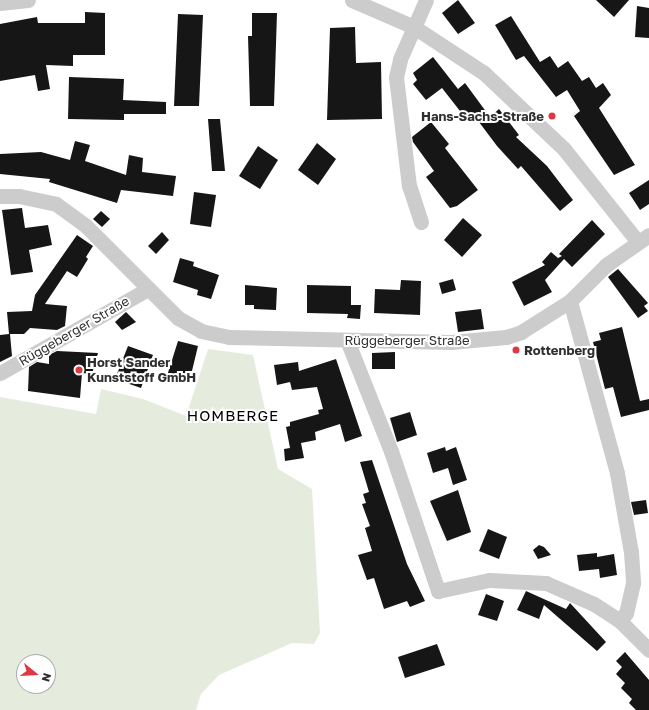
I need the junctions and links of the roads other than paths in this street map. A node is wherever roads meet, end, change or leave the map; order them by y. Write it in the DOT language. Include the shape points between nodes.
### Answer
graph roads {
  1 [pos="28,0"];
  2 [pos="352,0"];
  3 [pos="426,0"];
  4 [pos="0,3"];
  5 [pos="414,27"];
  6 [pos="0,196"];
  7 [pos="421,222"];
  8 [pos="643,238"];
  9 [pos="148,289"];
  10 [pos="570,301"];
  11 [pos="347,340"];
  12 [pos="0,373"];
  13 [pos="620,621"];
  14 [pos="649,650"];
  1 -- 4 [label="street"];
  2 -- 5 [label="street"];
  3 -- 5 [label="street"];
  5 -- 7 [label="street" via="400,59 397,100 409,186"];
  5 -- 8 [label="street" via="484,73 542,125"];
  6 -- 9 [label="street, Rüggeberger Straße" via="19,196 56,204 86,226"];
  8 -- 10 [label="street, Rüggeberger Straße" via="606,265"];
  9 -- 11 [label="street, Rüggeberger Straße" via="178,318 200,331 229,337"];
  9 -- 12 [label="street, Rüggeberger Straße"];
  10 -- 11 [label="street, Rüggeberger Straße" via="521,332 506,337 472,341"];
  10 -- 13 [label="street" via="617,473 631,552 633,583 626,613"];
  11 -- 13 [label="street" via="391,451 438,591 489,580 546,582 572,591"];
  13 -- 14 [label="street"];
}
